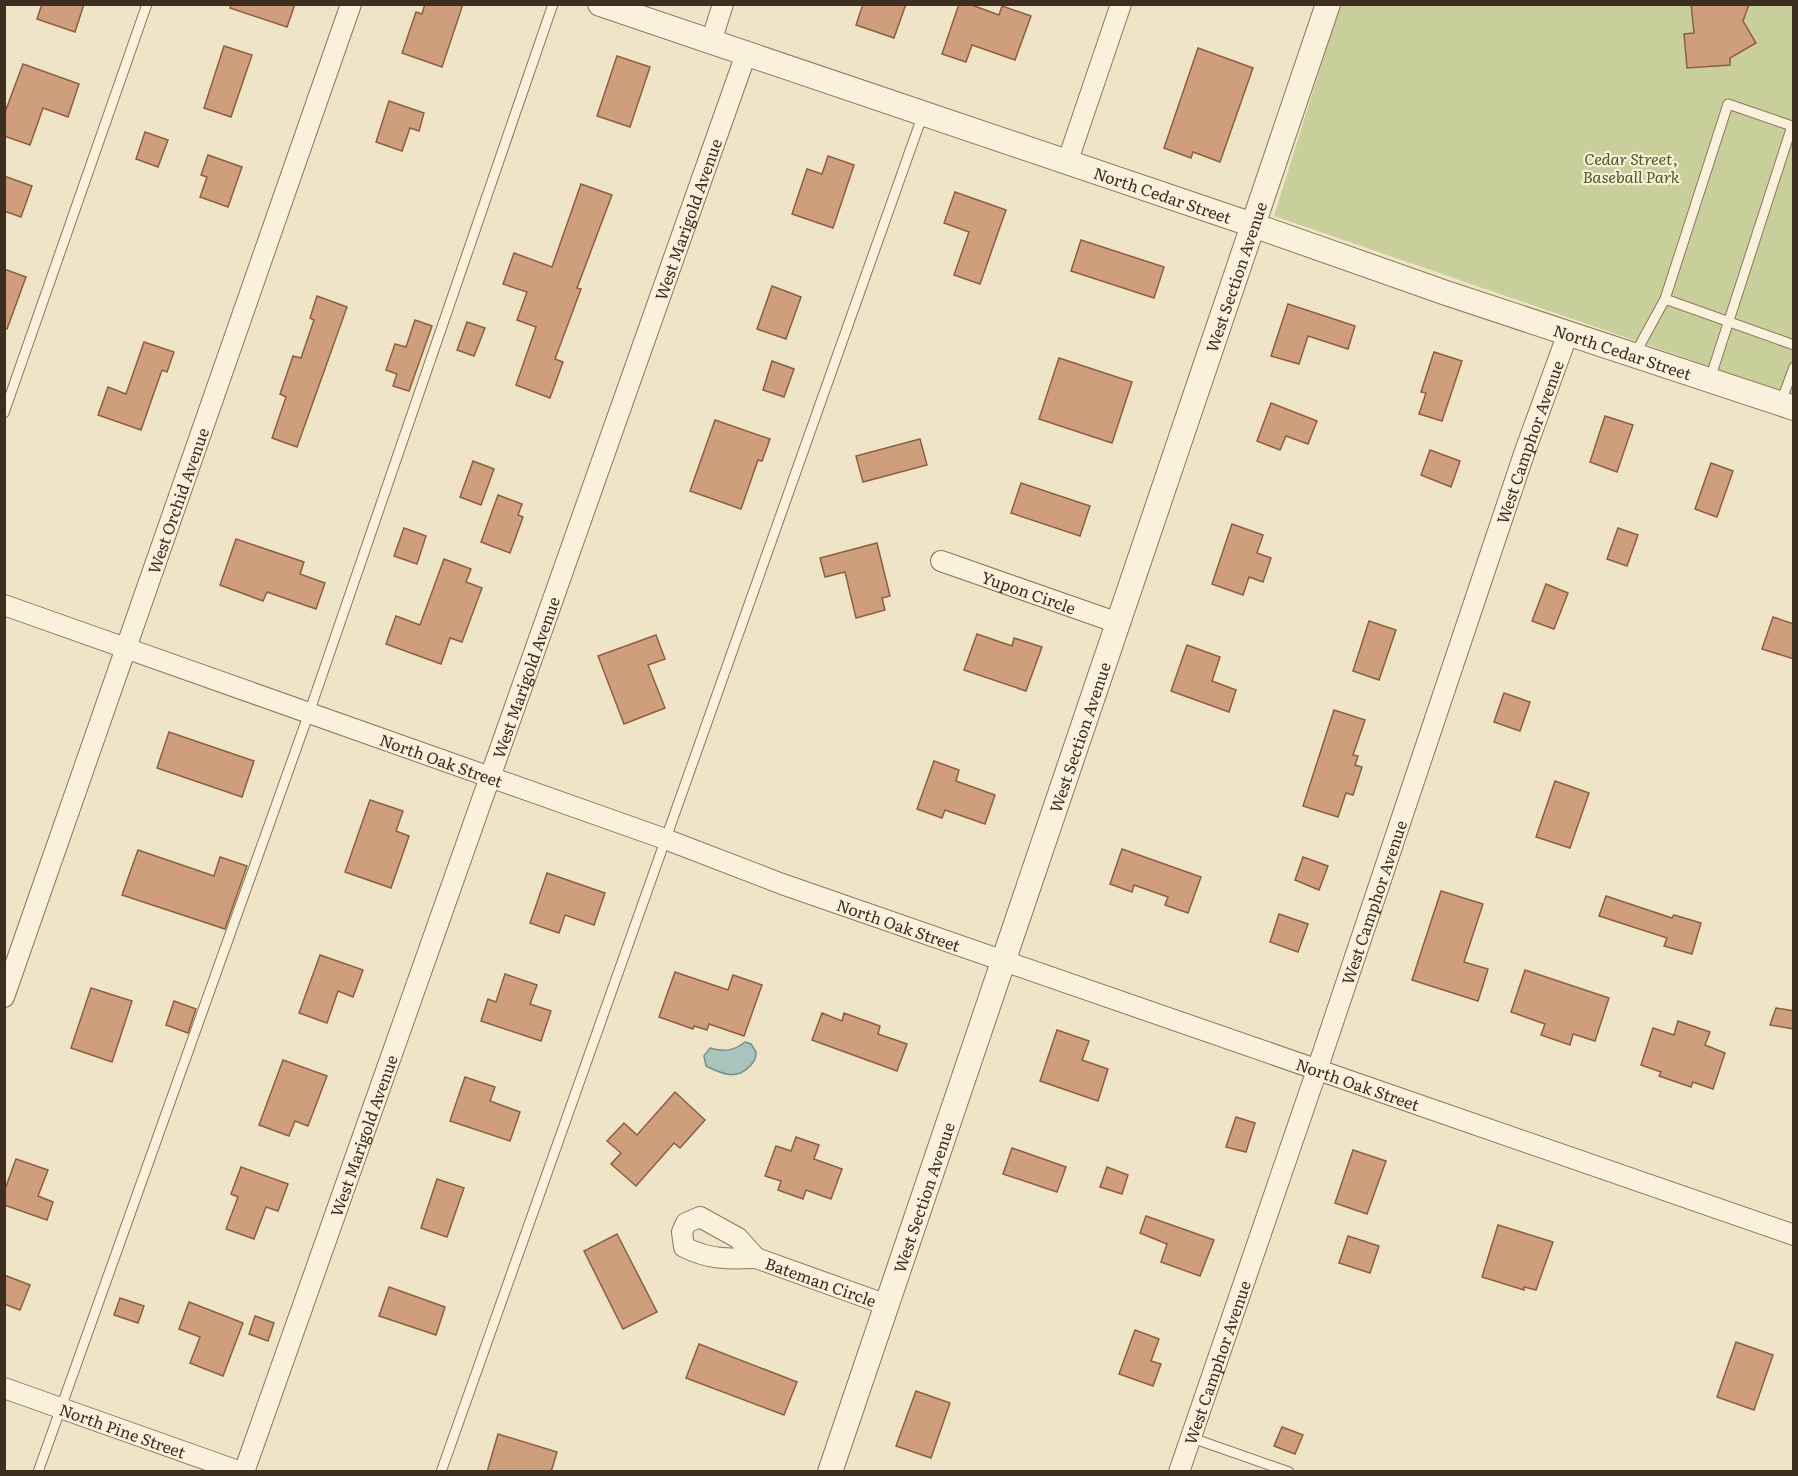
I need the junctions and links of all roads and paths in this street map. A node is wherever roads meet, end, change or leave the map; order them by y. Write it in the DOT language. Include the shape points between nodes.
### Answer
graph roads {
  1 [pos="147,4"];
  2 [pos="351,4"];
  3 [pos="553,4"];
  4 [pos="600,4"];
  5 [pos="723,4"];
  6 [pos="1121,4"];
  7 [pos="1328,4"];
  8 [pos="711,42"];
  9 [pos="746,54"];
  10 [pos="923,114"];
  11 [pos="1067,163"];
  12 [pos="1253,225"];
  13 [pos="1665,299"];
  14 [pos="1729,321"];
  15 [pos="1568,333"];
  16 [pos="1794,345"];
  17 [pos="1634,356"];
  18 [pos="1794,367"];
  19 [pos="1709,381"];
  20 [pos="1787,406"];
  21 [pos="4,412"];
  22 [pos="941,561"];
  23 [pos="4,605"];
  24 [pos="1118,623"];
  25 [pos="127,649"];
  26 [pos="309,713"];
  27 [pos="490,777"];
  28 [pos="665,839"];
  29 [pos="1004,961"];
  30 [pos="4,997"];
  31 [pos="1317,1070"];
  32 [pos="1794,1235"];
  33 [pos="756,1258"];
  34 [pos="887,1305"];
  35 [pos="4,1388"];
  36 [pos="61,1408"];
  37 [pos="1191,1438"];
  38 [pos="38,1472"];
  39 [pos="242,1472"];
  40 [pos="441,1472"];
  41 [pos="830,1472"];
  42 [pos="1179,1472"];
  43 [pos="1289,1472"];
  1 -- 21 [label="lane"];
  2 -- 25 [label="street, West Orchid Avenue"];
  3 -- 26 [label="lane"];
  4 -- 8 [label="street, North Cedar Street"];
  5 -- 8 [label="street"];
  6 -- 11 [label="street"];
  7 -- 12 [label="street, West Section Avenue"];
  8 -- 9 [label="street, North Cedar Street"];
  9 -- 10 [label="street, North Cedar Street"];
  9 -- 27 [label="street, West Marigold Avenue"];
  10 -- 11 [label="street, North Cedar Street"];
  10 -- 28 [label="lane"];
  11 -- 12 [label="street, North Cedar Street"];
  12 -- 15 [label="street, North Cedar Street"];
  12 -- 24 [label="street, West Section Avenue"];
  13 -- 14 [label="lane"];
  13 -- 14 [label="lane" via="1728,104 1775,120 1792,126"];
  13 -- 17 [label="lane"];
  14 -- 16 [label="lane"];
  14 -- 19 [label="lane"];
  15 -- 17 [label="street, North Cedar Street"];
  15 -- 31 [label="street, West Camphor Avenue"];
  17 -- 19 [label="street, North Cedar Street"];
  18 -- 20 [label="lane"];
  19 -- 20 [label="street, North Cedar Street"];
  22 -- 24 [label="street, Yupon Circle"];
  23 -- 25 [label="street, North Oak Street"];
  24 -- 29 [label="street, West Section Avenue"];
  25 -- 26 [label="street, North Oak Street"];
  25 -- 30 [label="street, West Orchid Avenue"];
  26 -- 27 [label="street, North Oak Street"];
  26 -- 36 [label="lane"];
  27 -- 28 [label="street, North Oak Street"];
  27 -- 39 [label="street, West Marigold Avenue"];
  28 -- 29 [label="street, North Oak Street"];
  28 -- 40 [label="lane"];
  29 -- 31 [label="street, North Oak Street"];
  29 -- 34 [label="street, West Section Avenue"];
  31 -- 32 [label="street, North Oak Street"];
  31 -- 37 [label="street, West Camphor Avenue"];
  33 -- 34 [label="street, Bateman Circle"];
  34 -- 41 [label="street, West Section Avenue"];
  35 -- 36 [label="street, North Pine Street"];
  36 -- 38 [label="lane"];
  36 -- 39 [label="street, North Pine Street"];
  37 -- 42 [label="street, West Camphor Avenue"];
  37 -- 43 [label="lane"];
}
